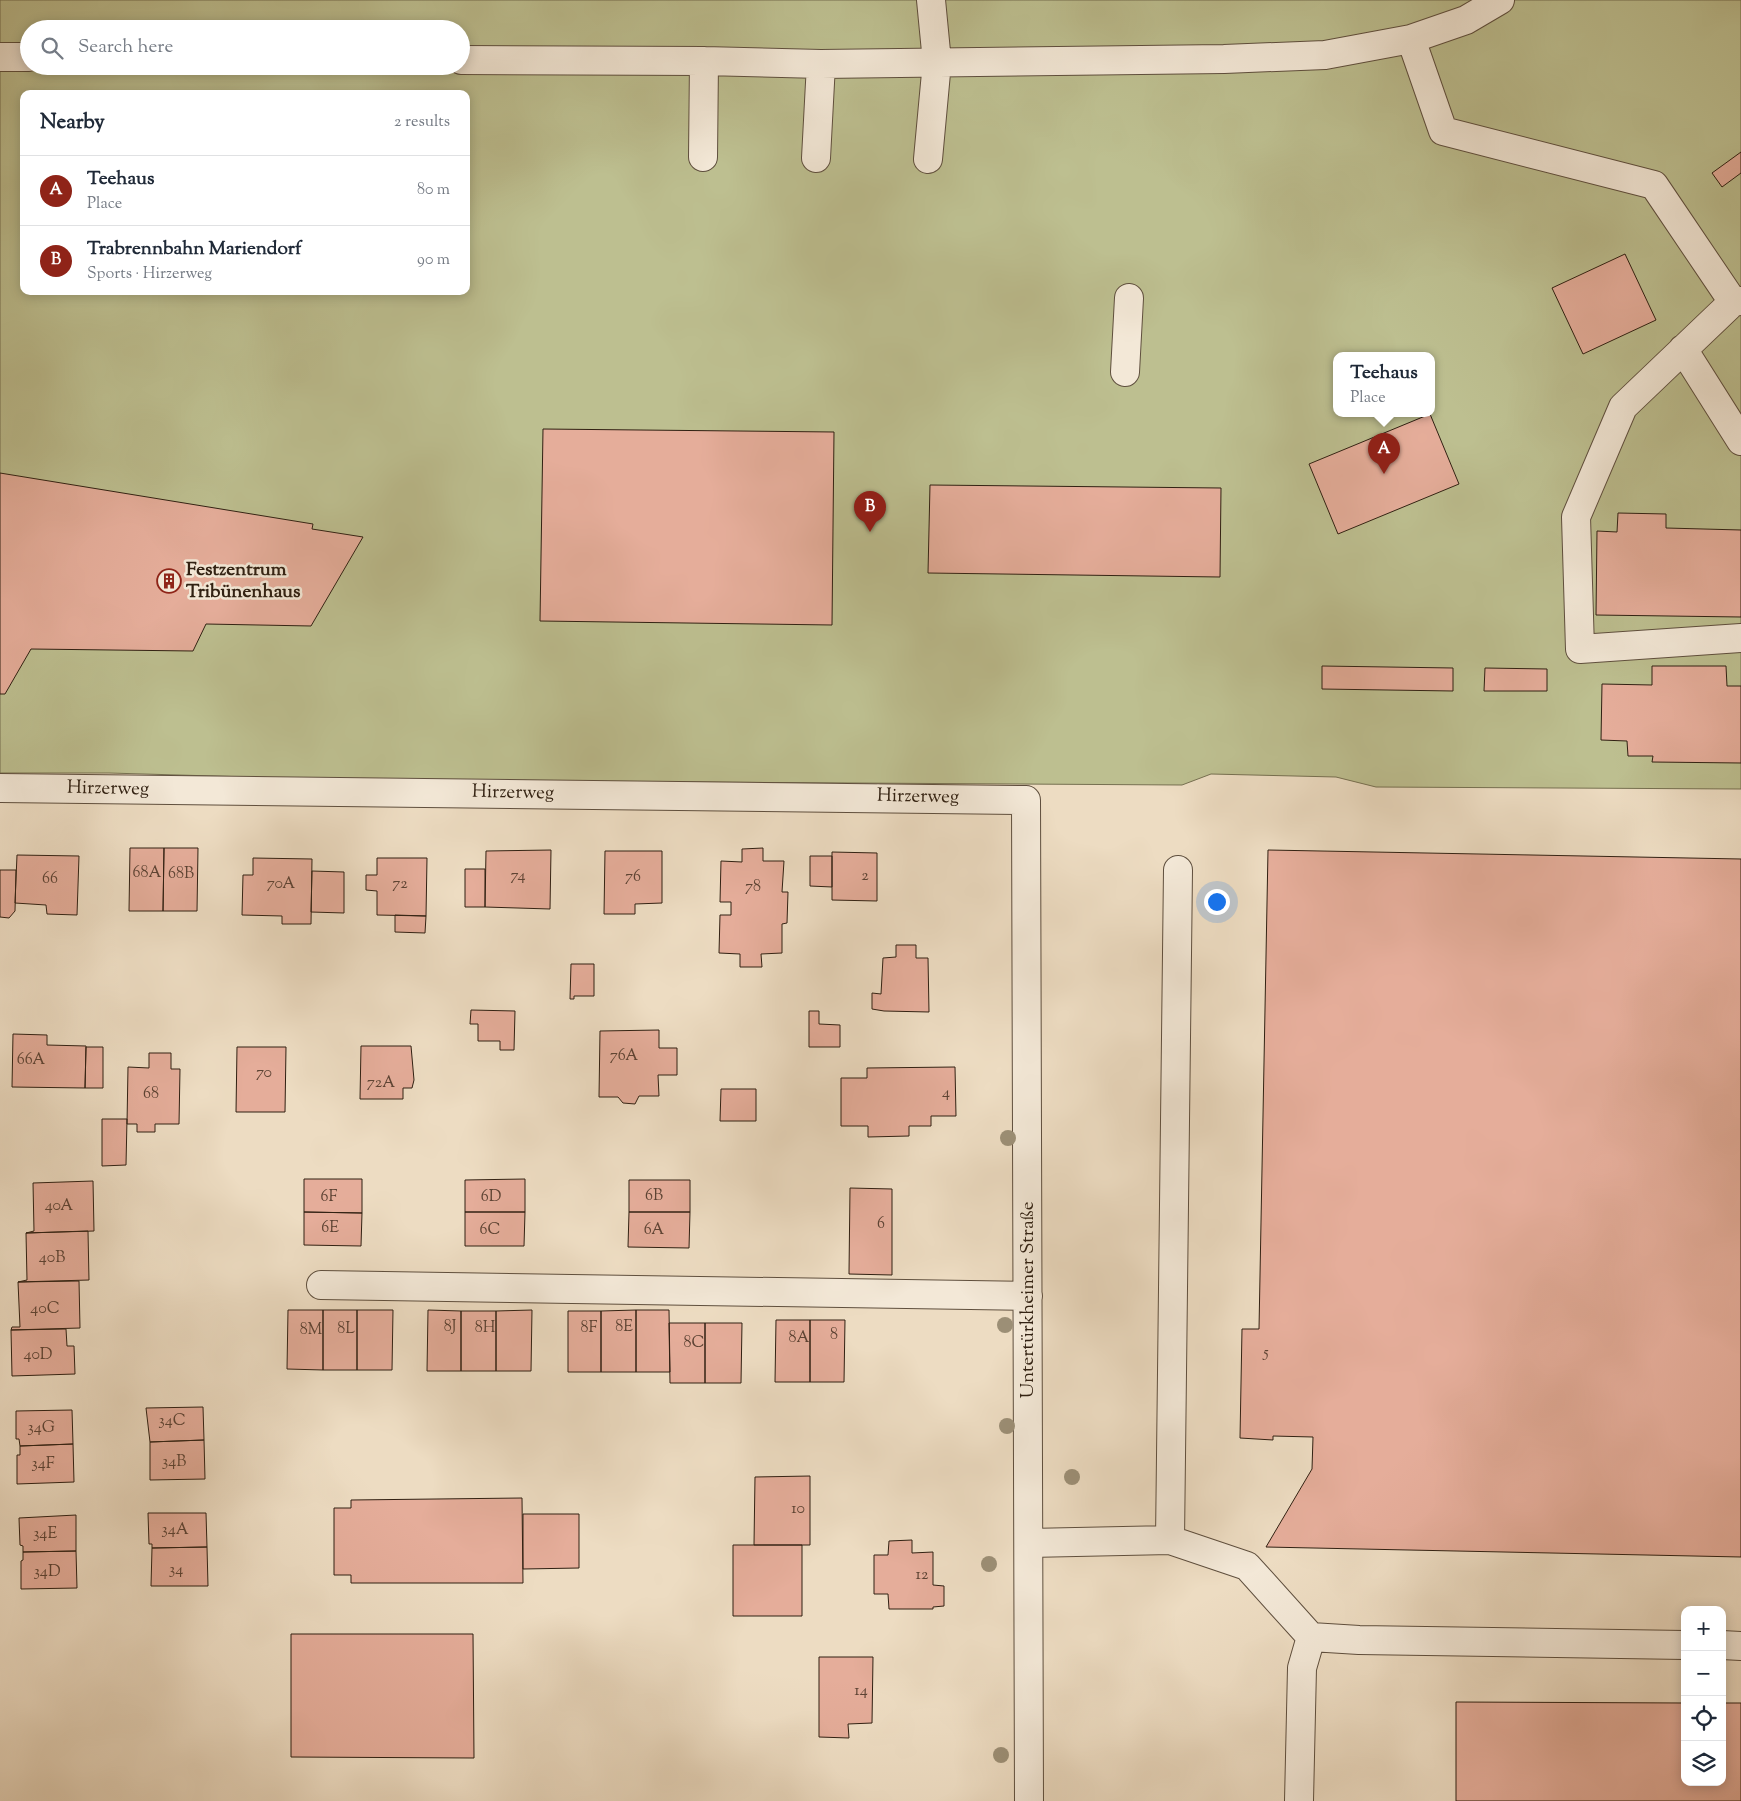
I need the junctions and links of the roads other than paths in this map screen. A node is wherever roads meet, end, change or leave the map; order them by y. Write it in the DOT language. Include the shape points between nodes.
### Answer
graph roads {
  1 [pos="931,0"];
  2 [pos="1500,0"];
  3 [pos="1411,39"];
  4 [pos="0,57"];
  5 [pos="20,57"];
  6 [pos="470,60"];
  7 [pos="704,61"];
  8 [pos="937,62"];
  9 [pos="821,64"];
  10 [pos="703,157"];
  11 [pos="816,158"];
  12 [pos="928,159"];
  13 [pos="1129,298"];
  14 [pos="1737,302"];
  15 [pos="1683,349"];
  16 [pos="1125,372"];
  17 [pos="1741,440"];
  18 [pos="1741,638"];
  19 [pos="0,788"];
  20 [pos="1026,800"];
  21 [pos="1178,870"];
  22 [pos="321,1285"];
  23 [pos="1028,1296"];
  24 [pos="1170,1540"];
  25 [pos="1028,1543"];
  26 [pos="1311,1637"];
  27 [pos="1681,1645"];
  28 [pos="1726,1645"];
  29 [pos="1741,1646"];
  30 [pos="1029,1801"];
  31 [pos="1299,1801"];
  1 -- 8 [label="street"];
  2 -- 3 [label="street" via="1466,20"];
  3 -- 8 [label="street" via="1325,55"];
  3 -- 14 [label="street" via="1443,131 1654,184"];
  4 -- 5 [label="street"];
  6 -- 7 [label="street"];
  7 -- 9 [label="street"];
  7 -- 10 [label="street"];
  8 -- 9 [label="street"];
  8 -- 12 [label="street"];
  9 -- 11 [label="street"];
  13 -- 16 [label="street"];
  14 -- 15 [label="street"];
  15 -- 17 [label="street"];
  15 -- 18 [label="street" via="1623,407 1576,517 1580,649"];
  19 -- 20 [label="street, Hirzerweg"];
  20 -- 23 [label="street, Untertürkheimer Straße"];
  21 -- 24 [label="street"];
  22 -- 23 [label="street"];
  23 -- 25 [label="street, Untertürkheimer Straße"];
  24 -- 25 [label="street"];
  24 -- 26 [label="street" via="1247,1566"];
  25 -- 30 [label="street, Untertürkheimer Straße"];
  26 -- 27 [label="street"];
  26 -- 31 [label="street" via="1302,1668"];
  28 -- 29 [label="street"];
}
